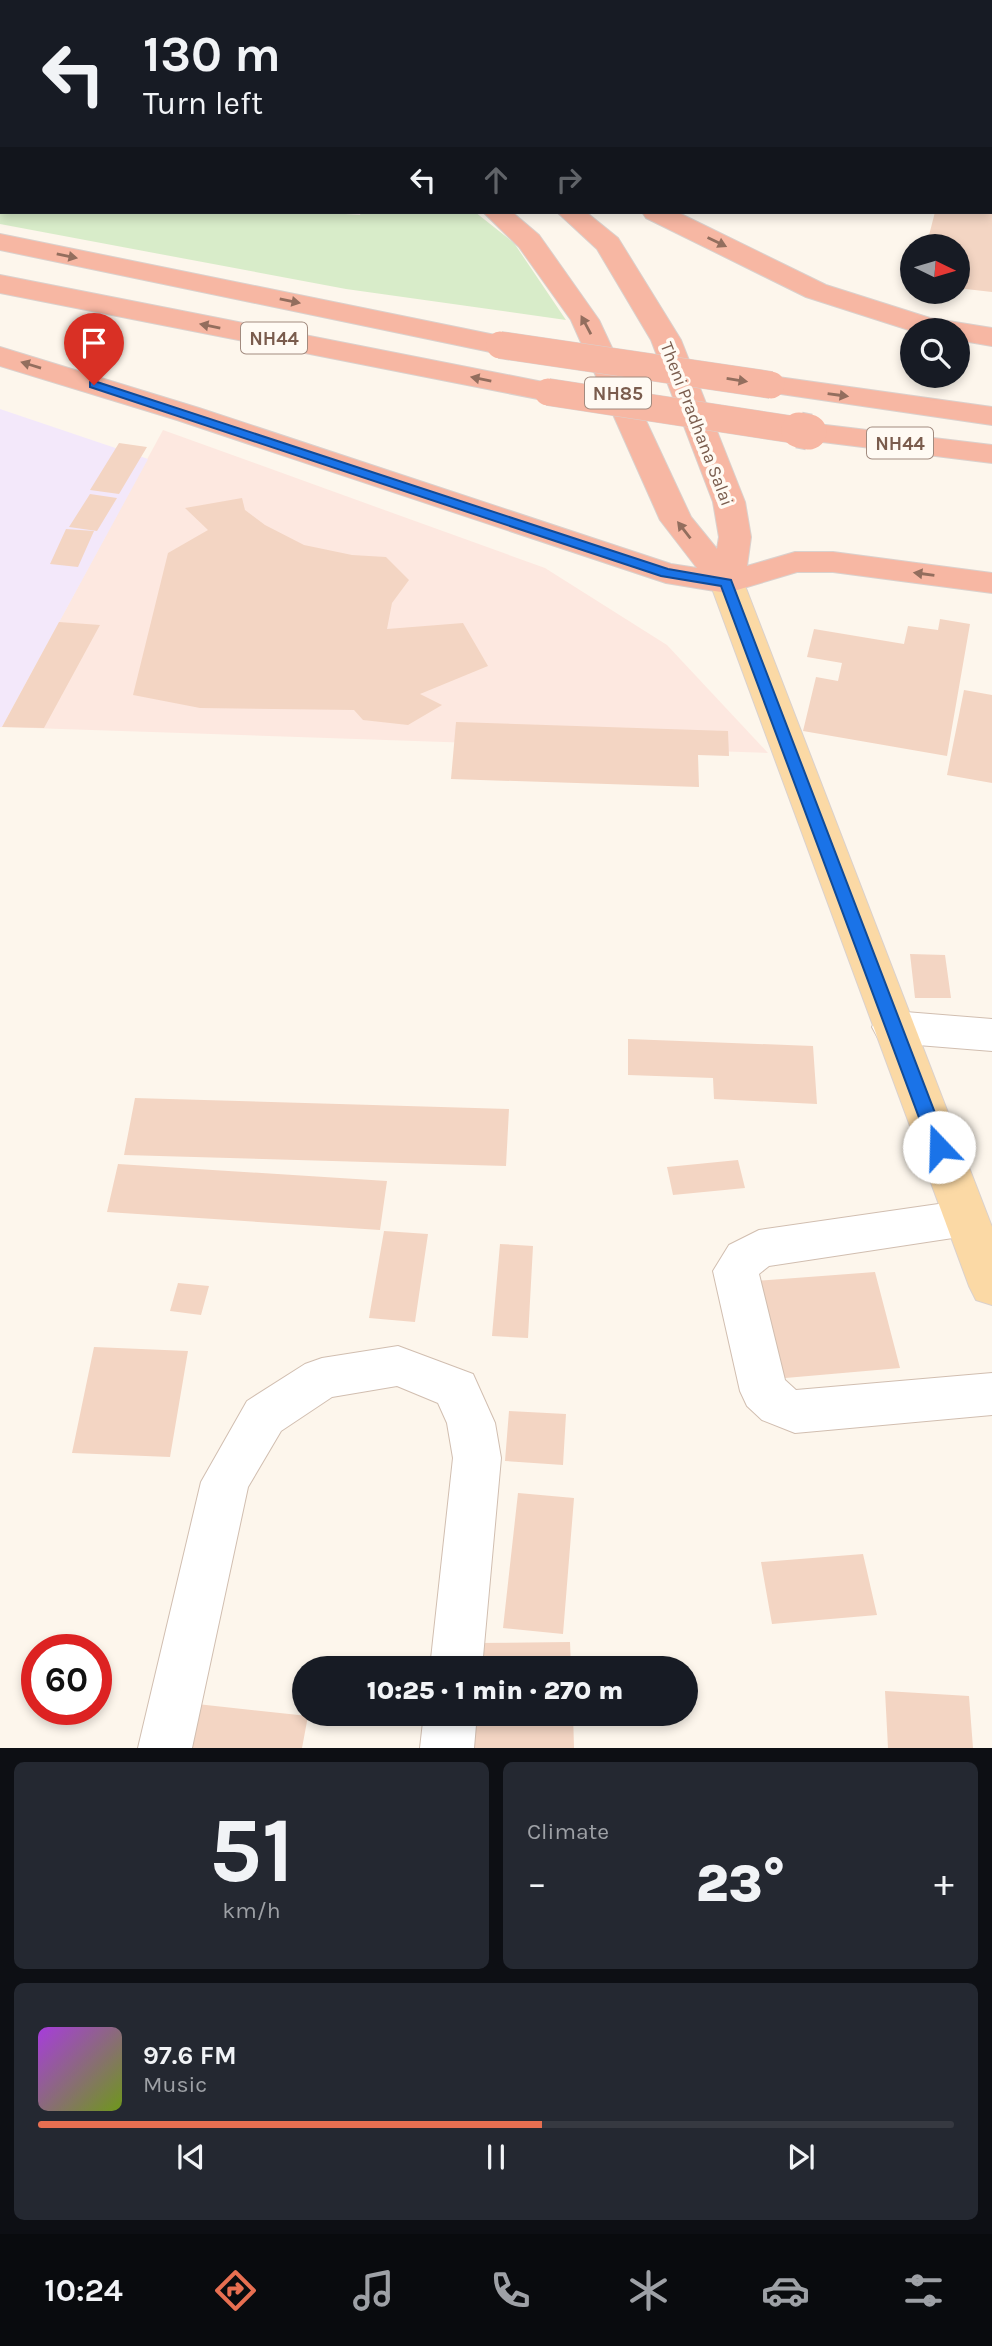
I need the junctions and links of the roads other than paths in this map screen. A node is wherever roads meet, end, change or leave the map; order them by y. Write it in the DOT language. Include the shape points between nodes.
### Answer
graph roads {
  1 [pos="498,214"];
  2 [pos="572,214"];
  3 [pos="660,214"];
  4 [pos="0,242"];
  5 [pos="0,284"];
  6 [pos="900,318"];
  7 [pos="970,333"];
  8 [pos="992,337"];
  9 [pos="0,356"];
  10 [pos="992,416"];
  11 [pos="992,454"];
  12 [pos="727,583"];
  13 [pos="992,583"];
  14 [pos="893,1027"];
  15 [pos="992,1035"];
  16 [pos="966,1218"];
  17 [pos="992,1286"];
  18 [pos="992,1394"];
  19 [pos="457,1656"];
  20 [pos="450,1726"];
  21 [pos="165,1748"];
  22 [pos="447,1748"];
  12 -- 1 [label="highway, NH85, one-way" via="677,520 585,320 529,242"];
  2 -- 12 [label="highway, Theni Pradhana Salai / NH85" via="608,244 666,340 729,502 735,537"];
  3 -- 6 [label="highway, one-way" via="816,291"];
  4 -- 10 [label="highway, NH44, one-way, bridge" via="500,345"];
  11 -- 5 [label="highway, NH44, one-way, bridge" via="809,432 548,392"];
  7 -- 8 [label="highway"];
  12 -- 9 [label="highway, one-way" via="666,573"];
  13 -- 12 [label="highway, one-way" via="833,562 795,562"];
  12 -- 14 [label="main road"];
  14 -- 15 [label="street"];
  14 -- 16 [label="main road"];
  16 -- 17 [label="main road"];
  16 -- 18 [label="street" via="759,1249 736,1271 764,1391 779,1405 795,1412"];
  19 -- 21 [label="street" via="477,1458 471,1423 456,1389 398,1366 322,1378 264,1416 225,1482"];
  20 -- 22 [label="street"];
}
